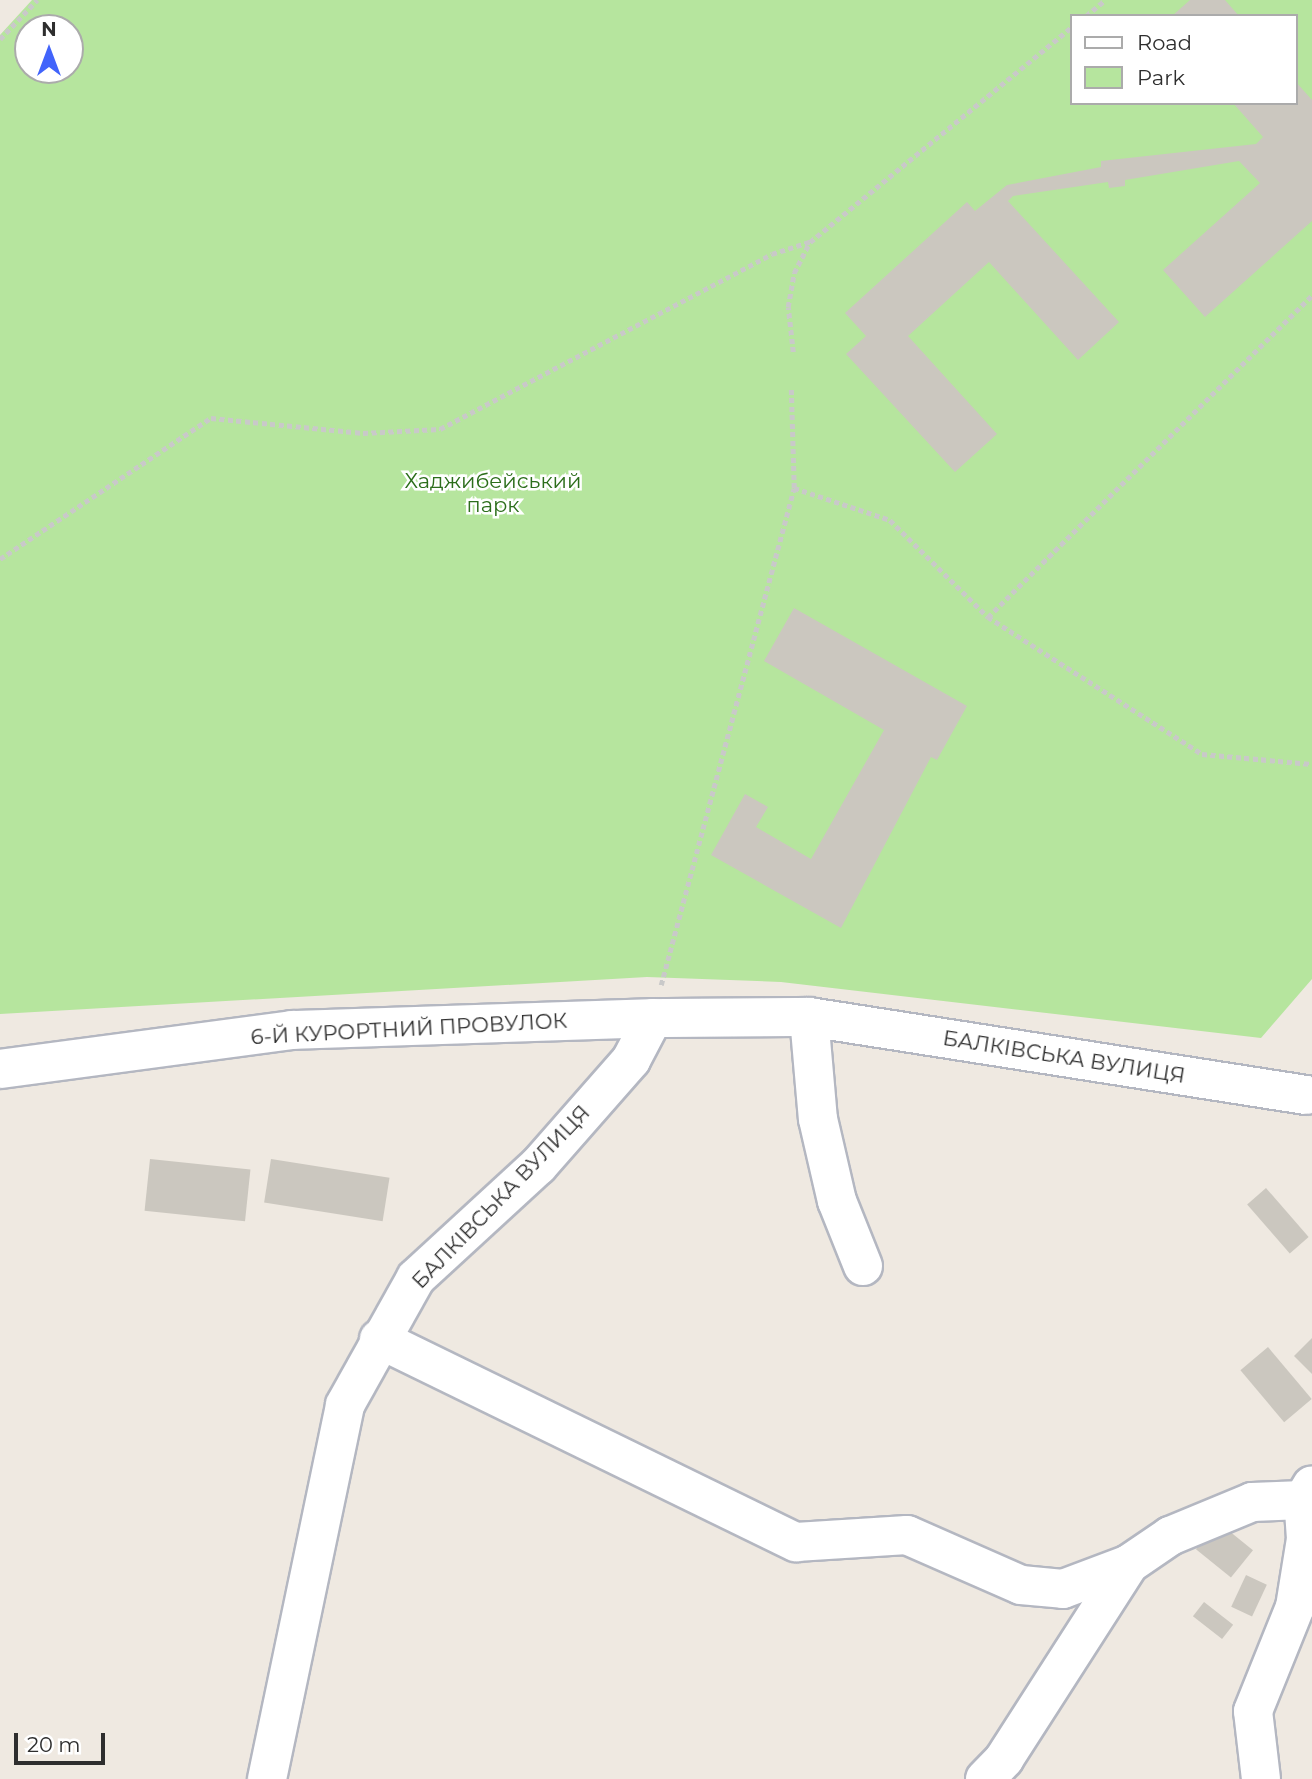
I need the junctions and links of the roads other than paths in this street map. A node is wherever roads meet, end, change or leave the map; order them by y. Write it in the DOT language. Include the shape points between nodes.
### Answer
graph roads {
  1 [pos="809,1017"];
  2 [pos="653,1018"];
  3 [pos="0,1069"];
  4 [pos="1310,1096"];
  5 [pos="863,1266"];
  6 [pos="379,1339"];
  7 [pos="1307,1493"];
  8 [pos="1129,1564"];
  9 [pos="267,1779"];
  10 [pos="985,1779"];
  11 [pos="1261,1779"];
  1 -- 2 [label="street, БАЛКІВСЬКА ВУЛИЦЯ"];
  1 -- 4 [label="street, БАЛКІВСЬКА ВУЛИЦЯ"];
  1 -- 5 [label="street" via="818,1119 837,1201"];
  2 -- 3 [label="street, 6-Й КУРОРТНИЙ ПРОВУЛОК" via="292,1030"];
  2 -- 6 [label="street, БАЛКІВСЬКА ВУЛИЦЯ" via="631,1060 538,1166 416,1278"];
  6 -- 8 [label="street" via="796,1542 907,1535 1021,1585 1063,1589"];
  6 -- 9 [label="street, БАЛКІВСЬКА ВУЛИЦЯ" via="345,1405"];
  7 -- 8 [label="street" via="1252,1502 1170,1536"];
  7 -- 11 [label="street" via="1306,1538 1295,1607 1253,1711"];
  8 -- 10 [label="street" via="1004,1759"];
}
